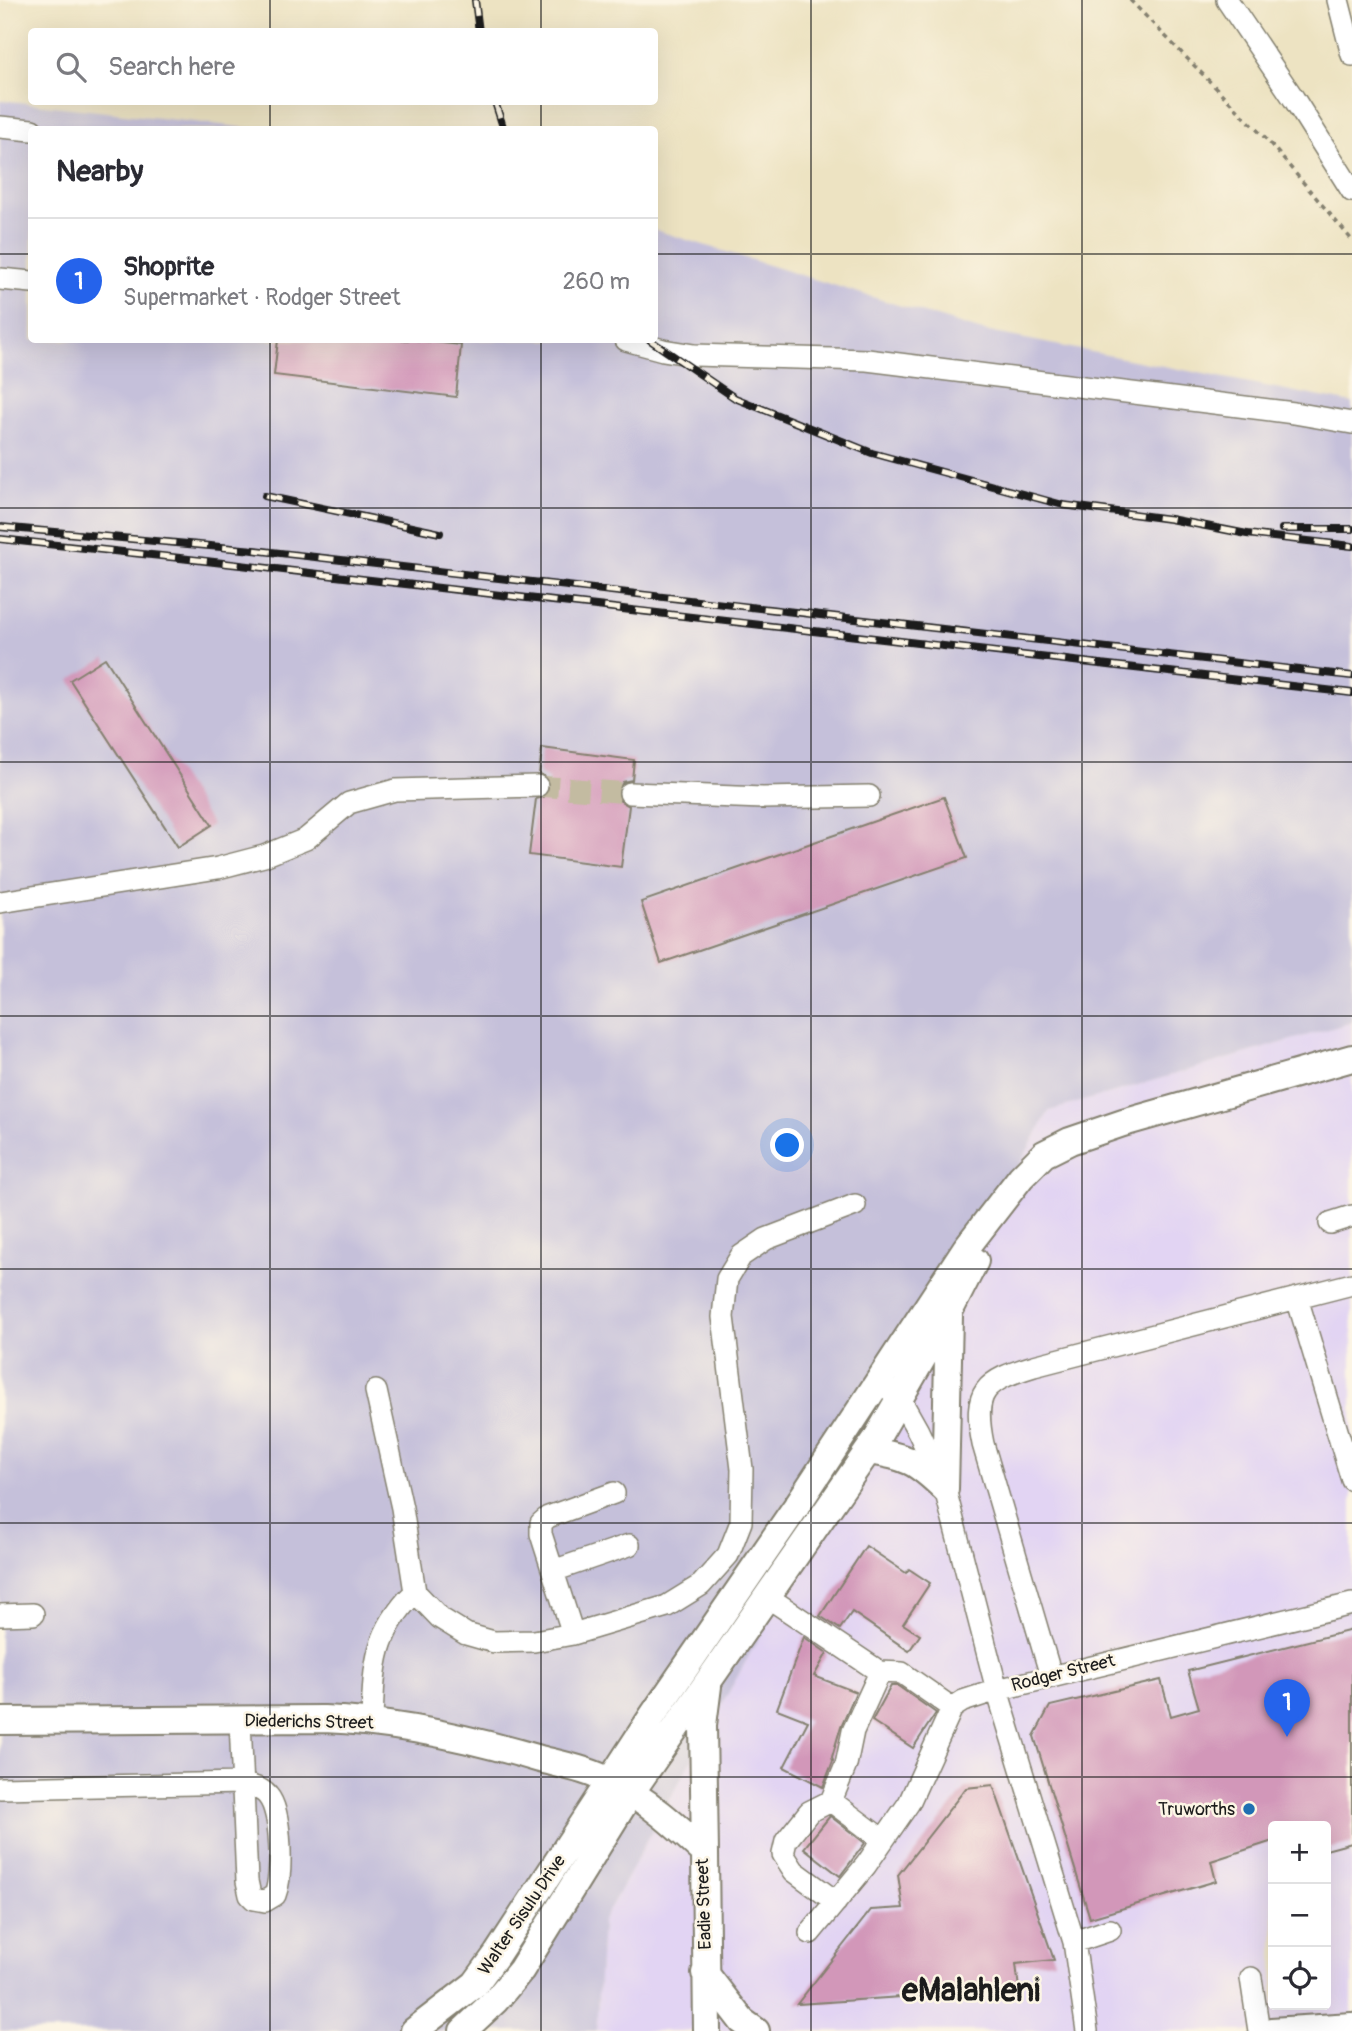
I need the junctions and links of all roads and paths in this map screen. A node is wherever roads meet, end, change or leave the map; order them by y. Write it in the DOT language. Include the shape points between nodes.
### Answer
graph roads {
  1 [pos="1130,0"];
  2 [pos="1227,0"];
  3 [pos="1338,0"];
  4 [pos="1352,55"];
  5 [pos="0,127"];
  6 [pos="28,130"];
  7 [pos="1352,191"];
  8 [pos="1352,240"];
  9 [pos="0,279"];
  10 [pos="28,282"];
  11 [pos="636,343"];
  12 [pos="1352,423"];
  13 [pos="537,786"];
  14 [pos="630,793"];
  15 [pos="869,796"];
  16 [pos="6,901"];
  17 [pos="1352,1058"];
  18 [pos="855,1205"];
  19 [pos="997,1208"];
  20 [pos="1352,1216"];
  21 [pos="1330,1223"];
  22 [pos="1352,1284"];
  23 [pos="1297,1298"];
  24 [pos="949,1312"];
  25 [pos="879,1380"];
  26 [pos="376,1391"];
  27 [pos="900,1399"];
  28 [pos="868,1451"];
  29 [pos="1352,1480"];
  30 [pos="945,1489"];
  31 [pos="614,1493"];
  32 [pos="629,1545"];
  33 [pos="553,1572"];
  34 [pos="415,1592"];
  35 [pos="766,1596"];
  36 [pos="1352,1604"];
  37 [pos="33,1614"];
  38 [pos="0,1615"];
  39 [pos="573,1634"];
  40 [pos="880,1672"];
  41 [pos="1051,1676"];
  42 [pos="708,1681"];
  43 [pos="997,1690"];
  44 [pos="952,1708"];
  45 [pos="240,1720"];
  46 [pos="0,1721"];
  47 [pos="372,1721"];
  48 [pos="243,1783"];
  49 [pos="621,1787"];
  50 [pos="0,1788"];
  51 [pos="831,1801"];
  52 [pos="883,1840"];
  53 [pos="705,1853"];
  54 [pos="836,1902"];
  55 [pos="1110,1930"];
  56 [pos="810,1933"];
  57 [pos="1074,1942"];
  58 [pos="705,1973"];
  59 [pos="1251,1978"];
  60 [pos="1352,2026"];
  61 [pos="414,2031"];
  62 [pos="463,2031"];
  63 [pos="707,2031"];
  64 [pos="756,2031"];
  65 [pos="1087,2031"];
  66 [pos="1259,2031"];
  67 [pos="1270,2031"];
  1 -- 8 [label="path" via="1268,141"];
  2 -- 7 [label="street"];
  3 -- 4 [label="street"];
  5 -- 6 [label="street"];
  9 -- 10 [label="street"];
  11 -- 12 [label="street" via="694,355 867,360 940,368"];
  13 -- 16 [label="street" via="395,790 349,803 306,839 264,856 218,868"];
  14 -- 15 [label="street"];
  17 -- 19 [label="main road" via="1070,1142 1044,1153"];
  18 -- 39 [label="street" via="766,1239 741,1256 727,1279 723,1317 742,1469 741,1522 728,1555 701,1585 667,1606"];
  19 -- 24 [label="main road"];
  19 -- 25 [label="main road"];
  20 -- 21 [label="street"];
  22 -- 23 [label="street"];
  23 -- 29 [label="street"];
  23 -- 41 [label="street" via="1034,1366 1005,1375 987,1388 979,1421 984,1444"];
  24 -- 27 [label="main road"];
  24 -- 30 [label="main road"];
  25 -- 27 [label="street"];
  25 -- 49 [label="main road"];
  26 -- 34 [label="street"];
  27 -- 28 [label="main road"];
  27 -- 30 [label="street"];
  28 -- 30 [label="main road" via="914,1462"];
  28 -- 35 [label="main road"];
  30 -- 43 [label="street"];
  31 -- 33 [label="street" via="541,1523"];
  32 -- 33 [label="street"];
  33 -- 39 [label="street"];
  34 -- 39 [label="street" via="440,1618 466,1634 494,1642"];
  34 -- 47 [label="street" via="385,1630 374,1679"];
  35 -- 40 [label="street"];
  35 -- 42 [label="main road"];
  36 -- 41 [label="street, Rodger Street"];
  37 -- 38 [label="street"];
  40 -- 44 [label="street" via="902,1673"];
  40 -- 51 [label="street" via="853,1731 846,1765"];
  41 -- 43 [label="street, Rodger Street"];
  42 -- 49 [label="main road"];
  42 -- 53 [label="main road" via="703,1725"];
  43 -- 44 [label="street"];
  43 -- 57 [label="street, Rodger Street"];
  44 -- 52 [label="street" via="909,1803"];
  45 -- 46 [label="main road, Diederichs Street"];
  45 -- 47 [label="main road, Diederichs Street"];
  45 -- 48 [label="street"];
  47 -- 49 [label="main road, Diederichs Street" via="512,1751"];
  48 -- 48 [label="street" via="271,1799 277,1818 280,1875 275,1895 265,1901 254,1899 248,1889"];
  48 -- 50 [label="street"];
  49 -- 53 [label="main road, Eadie Street"];
  49 -- 61 [label="main road, Walter Sisulu Drive" via="475,1984"];
  49 -- 62 [label="main road, Walter Sisulu Drive" via="520,1970"];
  51 -- 52 [label="street"];
  51 -- 54 [label="street" via="809,1812 786,1841 783,1854 794,1871"];
  52 -- 54 [label="street"];
  53 -- 58 [label="main road, Eadie Street"];
  54 -- 56 [label="street"];
  55 -- 57 [label="street"];
  57 -- 65 [label="street, Rodger Street"];
  58 -- 63 [label="main road, Eadie Street"];
  58 -- 64 [label="main road" via="742,2021"];
  59 -- 66 [label="street"];
  60 -- 67 [label="main road"];
}
